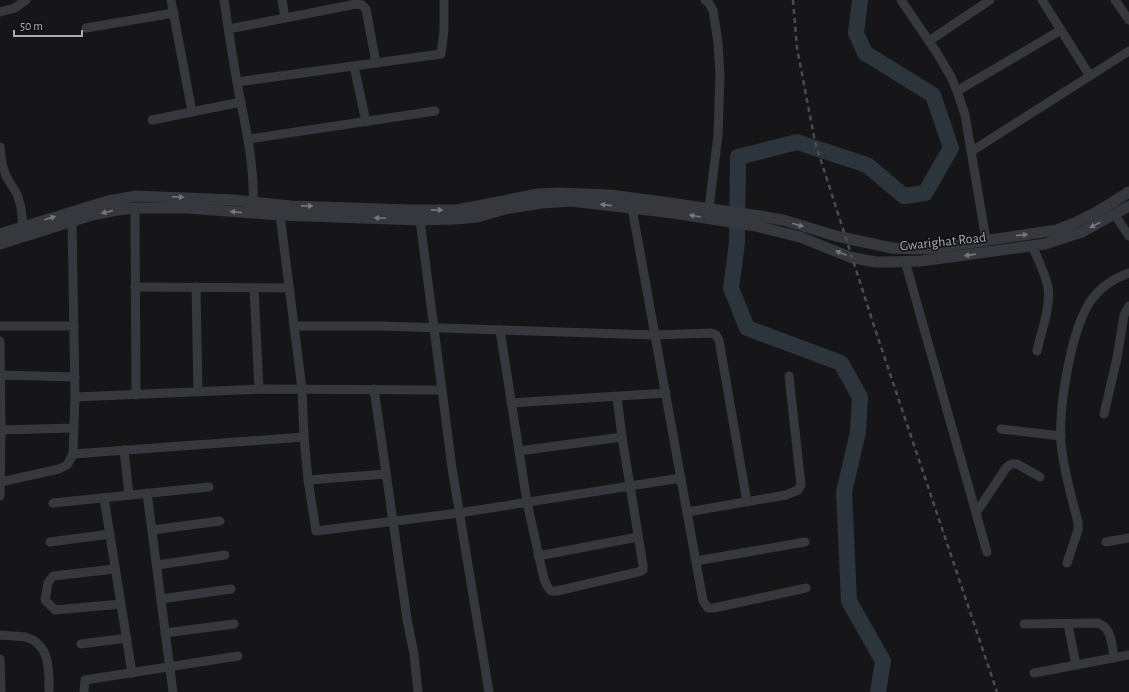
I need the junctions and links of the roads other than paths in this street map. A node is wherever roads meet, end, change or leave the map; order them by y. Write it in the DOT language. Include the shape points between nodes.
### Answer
graph roads {
  1 [pos="26,0"];
  2 [pos="171,0"];
  3 [pos="224,0"];
  4 [pos="282,0"];
  5 [pos="444,0"];
  6 [pos="705,0"];
  7 [pos="901,0"];
  8 [pos="990,0"];
  9 [pos="1042,0"];
  10 [pos="1115,0"];
  11 [pos="0,12"];
  12 [pos="174,13"];
  13 [pos="285,18"];
  14 [pos="1129,20"];
  15 [pos="86,28"];
  16 [pos="228,29"];
  17 [pos="1061,30"];
  18 [pos="929,41"];
  19 [pos="1129,51"];
  20 [pos="376,63"];
  21 [pos="354,66"];
  22 [pos="1090,76"];
  23 [pos="237,82"];
  24 [pos="957,91"];
  25 [pos="241,102"];
  26 [pos="435,111"];
  27 [pos="192,112"];
  28 [pos="152,120"];
  29 [pos="366,122"];
  30 [pos="249,139"];
  31 [pos="0,146"];
  32 [pos="972,151"];
  33 [pos="1129,192"];
  34 [pos="253,202"];
  35 [pos="1129,206"];
  36 [pos="134,208"];
  37 [pos="632,208"];
  38 [pos="715,212"];
  39 [pos="253,214"];
  40 [pos="280,215"];
  41 [pos="1115,215"];
  42 [pos="420,220"];
  43 [pos="72,221"];
  44 [pos="758,221"];
  45 [pos="23,226"];
  46 [pos="0,234"];
  47 [pos="1129,236"];
  48 [pos="986,240"];
  49 [pos="0,244"];
  50 [pos="1032,246"];
  51 [pos="906,261"];
  52 [pos="1129,273"];
  53 [pos="135,287"];
  54 [pos="196,288"];
  55 [pos="254,288"];
  56 [pos="289,288"];
  57 [pos="1129,306"];
  58 [pos="0,326"];
  59 [pos="74,326"];
  60 [pos="294,326"];
  61 [pos="434,328"];
  62 [pos="500,330"];
  63 [pos="654,335"];
  64 [pos="0,340"];
  65 [pos="1037,351"];
  66 [pos="0,375"];
  67 [pos="788,376"];
  68 [pos="75,377"];
  69 [pos="259,389"];
  70 [pos="302,389"];
  71 [pos="374,389"];
  72 [pos="441,390"];
  73 [pos="198,392"];
  74 [pos="666,393"];
  75 [pos="136,395"];
  76 [pos="75,397"];
  77 [pos="617,397"];
  78 [pos="511,403"];
  79 [pos="1104,414"];
  80 [pos="74,428"];
  81 [pos="1001,429"];
  82 [pos="1,430"];
  83 [pos="1061,436"];
  84 [pos="304,437"];
  85 [pos="622,437"];
  86 [pos="124,450"];
  87 [pos="519,452"];
  88 [pos="73,454"];
  89 [pos="386,474"];
  90 [pos="1040,477"];
  91 [pos="681,478"];
  92 [pos="308,480"];
  93 [pos="0,482"];
  94 [pos="209,486"];
  95 [pos="630,486"];
  96 [pos="147,493"];
  97 [pos="129,495"];
  98 [pos="0,496"];
  99 [pos="104,498"];
  100 [pos="527,502"];
  101 [pos="748,502"];
  102 [pos="54,503"];
  103 [pos="459,512"];
  104 [pos="687,512"];
  105 [pos="976,513"];
  106 [pos="220,521"];
  107 [pos="393,521"];
  108 [pos="152,530"];
  109 [pos="110,534"];
  110 [pos="638,538"];
  111 [pos="1129,538"];
  112 [pos="50,542"];
  113 [pos="805,542"];
  114 [pos="1106,542"];
  115 [pos="987,552"];
  116 [pos="225,555"];
  117 [pos="538,556"];
  118 [pos="696,561"];
  119 [pos="1067,563"];
  120 [pos="157,565"];
  121 [pos="115,569"];
  122 [pos="806,588"];
  123 [pos="231,589"];
  124 [pos="161,599"];
  125 [pos="121,604"];
  126 [pos="234,624"];
  127 [pos="1024,624"];
  128 [pos="1068,624"];
  129 [pos="165,633"];
  130 [pos="0,635"];
  131 [pos="127,638"];
  132 [pos="81,644"];
  133 [pos="1129,655"];
  134 [pos="238,656"];
  135 [pos="1114,658"];
  136 [pos="0,659"];
  137 [pos="1076,665"];
  138 [pos="170,667"];
  139 [pos="132,673"];
  140 [pos="1034,673"];
  141 [pos="1,692"];
  142 [pos="49,692"];
  143 [pos="84,692"];
  144 [pos="173,692"];
  145 [pos="418,692"];
  146 [pos="489,692"];
  1 -- 11 [label="street" via="15,8"];
  2 -- 12 [label="street"];
  3 -- 16 [label="street"];
  4 -- 13 [label="street"];
  5 -- 20 [label="street" via="441,54"];
  6 -- 38 [label="street" via="713,10 720,76"];
  7 -- 18 [label="street"];
  8 -- 18 [label="street"];
  9 -- 17 [label="street"];
  10 -- 14 [label="street"];
  12 -- 15 [label="street"];
  12 -- 27 [label="street"];
  13 -- 16 [label="street"];
  13 -- 20 [label="street" via="362,4 366,9"];
  16 -- 23 [label="street"];
  17 -- 22 [label="street"];
  17 -- 24 [label="street"];
  18 -- 24 [label="street"];
  19 -- 22 [label="street"];
  20 -- 21 [label="street"];
  21 -- 23 [label="street"];
  21 -- 29 [label="street"];
  22 -- 32 [label="street"];
  23 -- 25 [label="street"];
  24 -- 32 [label="street"];
  25 -- 27 [label="street"];
  25 -- 30 [label="street"];
  26 -- 29 [label="street"];
  27 -- 28 [label="street"];
  29 -- 30 [label="street"];
  30 -- 34 [label="street" via="254,183"];
  31 -- 45 [label="street" via="4,170 21,207"];
  32 -- 48 [label="street"];
  48 -- 33 [label="street, one-way" via="1056,230 1094,214"];
  34 -- 38 [label="street, one-way" via="351,209 457,210 538,194 558,193 610,196"];
  34 -- 39 [label="street"];
  45 -- 34 [label="street, one-way" via="108,201 136,196"];
  35 -- 41 [label="street, Gwarighat Road"];
  39 -- 36 [label="street, one-way" via="187,208"];
  36 -- 43 [label="street, one-way"];
  36 -- 53 [label="street"];
  38 -- 37 [label="street, one-way"];
  37 -- 42 [label="street, one-way" via="571,202 542,203 477,217"];
  37 -- 63 [label="street"];
  38 -- 44 [label="street"];
  39 -- 40 [label="street"];
  42 -- 40 [label="street, one-way"];
  40 -- 56 [label="street"];
  41 -- 47 [label="street"];
  41 -- 50 [label="street, Gwarighat Road, one-way" via="1082,232"];
  42 -- 61 [label="street"];
  43 -- 49 [label="street"];
  43 -- 59 [label="street"];
  44 -- 48 [label="street, one-way" via="783,220 836,236 892,248 923,249"];
  51 -- 44 [label="street, Gwarighat Road, one-way" via="875,262 850,257"];
  45 -- 46 [label="street"];
  50 -- 51 [label="street, Gwarighat Road, one-way"];
  50 -- 65 [label="street" via="1045,276 1049,298"];
  51 -- 105 [label="street"];
  52 -- 83 [label="street" via="1101,289 1083,314 1076,333 1065,384"];
  53 -- 54 [label="street"];
  53 -- 75 [label="street"];
  54 -- 55 [label="street"];
  54 -- 73 [label="street"];
  55 -- 56 [label="street"];
  55 -- 69 [label="street"];
  56 -- 60 [label="street"];
  57 -- 79 [label="street" via="1124,315"];
  58 -- 59 [label="street"];
  59 -- 68 [label="street"];
  60 -- 61 [label="street"];
  60 -- 70 [label="street"];
  61 -- 62 [label="street"];
  61 -- 72 [label="street"];
  62 -- 63 [label="street"];
  62 -- 78 [label="street"];
  63 -- 74 [label="street"];
  63 -- 101 [label="street" via="716,335"];
  64 -- 66 [label="street"];
  66 -- 68 [label="street"];
  66 -- 82 [label="street"];
  67 -- 101 [label="street" via="801,485 798,490 786,495"];
  68 -- 76 [label="street"];
  69 -- 70 [label="street"];
  69 -- 73 [label="street"];
  70 -- 71 [label="street"];
  70 -- 84 [label="street"];
  71 -- 72 [label="street"];
  71 -- 89 [label="street"];
  72 -- 103 [label="street"];
  73 -- 75 [label="street"];
  74 -- 77 [label="street"];
  74 -- 91 [label="street"];
  75 -- 76 [label="street"];
  76 -- 80 [label="street"];
  77 -- 78 [label="street"];
  77 -- 85 [label="street"];
  78 -- 87 [label="street"];
  80 -- 82 [label="street"];
  80 -- 88 [label="street"];
  81 -- 83 [label="street"];
  82 -- 93 [label="street"];
  83 -- 119 [label="street" via="1078,522 1078,530"];
  84 -- 86 [label="street"];
  84 -- 92 [label="street"];
  85 -- 87 [label="street"];
  85 -- 95 [label="street"];
  86 -- 88 [label="street"];
  86 -- 97 [label="street"];
  87 -- 100 [label="street"];
  88 -- 93 [label="street" via="67,465"];
  89 -- 92 [label="street"];
  89 -- 107 [label="street"];
  90 -- 105 [label="street" via="1017,464 1011,464"];
  91 -- 95 [label="street"];
  91 -- 104 [label="street"];
  92 -- 107 [label="street" via="316,531"];
  93 -- 98 [label="street"];
  94 -- 96 [label="street"];
  95 -- 100 [label="street"];
  95 -- 110 [label="street"];
  96 -- 97 [label="street"];
  96 -- 108 [label="street"];
  97 -- 99 [label="street"];
  99 -- 102 [label="street"];
  99 -- 109 [label="street"];
  100 -- 103 [label="street"];
  100 -- 117 [label="street"];
  101 -- 104 [label="street"];
  103 -- 107 [label="street"];
  103 -- 146 [label="street"];
  104 -- 118 [label="street"];
  105 -- 115 [label="street"];
  106 -- 108 [label="street"];
  107 -- 145 [label="street"];
  108 -- 120 [label="street"];
  109 -- 112 [label="street"];
  109 -- 121 [label="street"];
  110 -- 117 [label="street"];
  110 -- 117 [label="street" via="643,570 557,591 551,591 547,586"];
  111 -- 114 [label="street"];
  113 -- 118 [label="street"];
  116 -- 120 [label="street"];
  118 -- 122 [label="street" via="703,601 708,608"];
  120 -- 124 [label="street"];
  121 -- 125 [label="street"];
  121 -- 125 [label="street" via="53,576 48,583 45,600 55,610"];
  123 -- 124 [label="street"];
  124 -- 129 [label="street"];
  125 -- 131 [label="street"];
  126 -- 129 [label="street"];
  127 -- 128 [label="street"];
  128 -- 135 [label="street" via="1102,624 1109,633"];
  128 -- 137 [label="street"];
  129 -- 138 [label="street"];
  130 -- 142 [label="street" via="25,637 41,646 47,656"];
  131 -- 132 [label="street"];
  131 -- 139 [label="street"];
  133 -- 135 [label="street"];
  134 -- 138 [label="street"];
  135 -- 137 [label="street"];
  136 -- 141 [label="street"];
  137 -- 140 [label="street"];
  138 -- 139 [label="street"];
  138 -- 144 [label="street"];
  139 -- 143 [label="street" via="86,680"];
}
